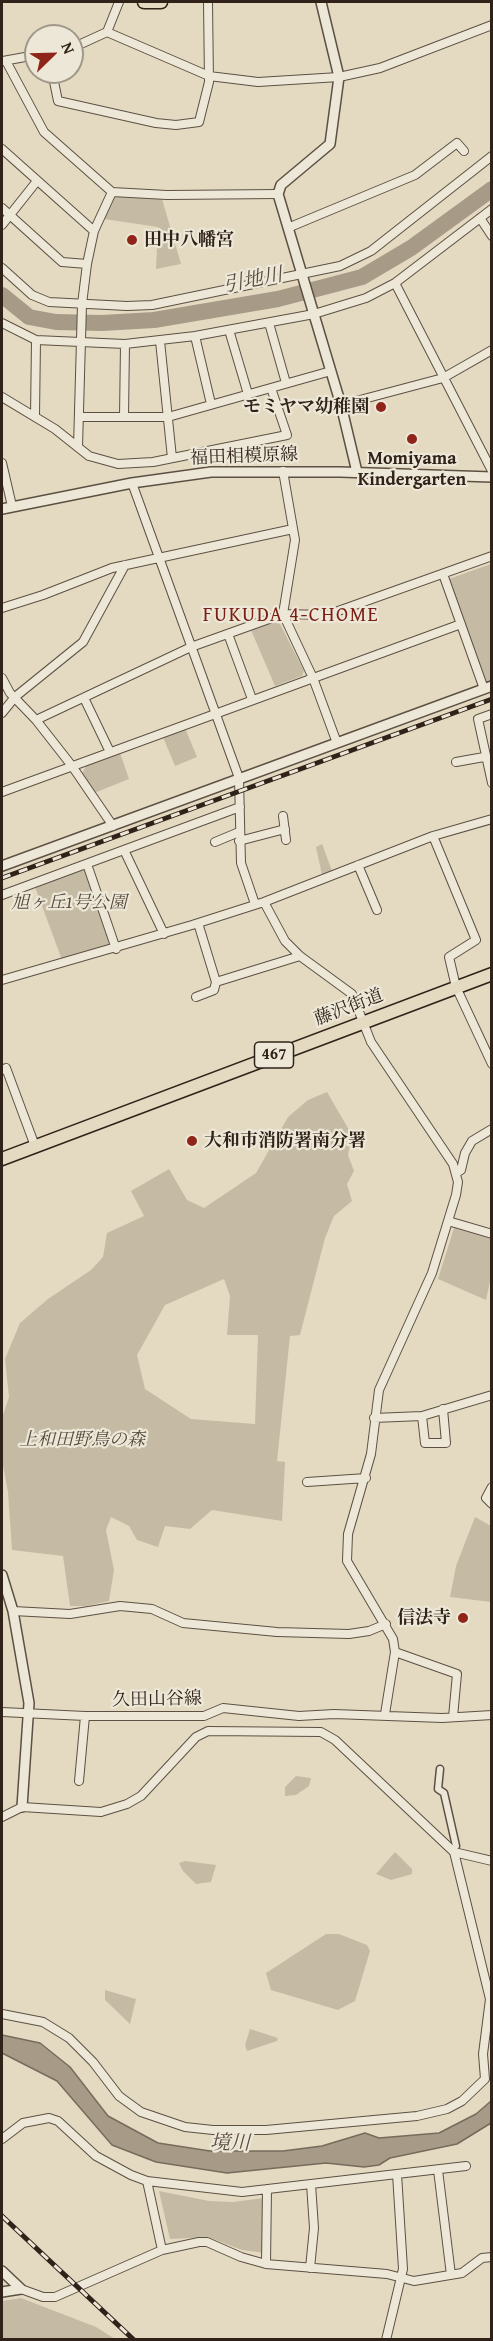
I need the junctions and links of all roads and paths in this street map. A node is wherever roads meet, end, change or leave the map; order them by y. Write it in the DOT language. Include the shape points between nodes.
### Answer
graph roads {
  1 [pos="119,2"];
  2 [pos="144,2"];
  3 [pos="160,2"];
  4 [pos="208,2"];
  5 [pos="321,2"];
  6 [pos="492,25"];
  7 [pos="107,32"];
  8 [pos="84,43"];
  9 [pos="24,57"];
  10 [pos="4,61"];
  11 [pos="209,76"];
  12 [pos="339,77"];
  13 [pos="55,84"];
  14 [pos="2,149"];
  15 [pos="464,151"];
  16 [pos="492,156"];
  17 [pos="37,181"];
  18 [pos="112,192"];
  19 [pos="278,194"];
  20 [pos="2,208"];
  21 [pos="492,209"];
  22 [pos="9,215"];
  23 [pos="480,218"];
  24 [pos="2,225"];
  25 [pos="290,227"];
  26 [pos="94,231"];
  27 [pos="492,236"];
  28 [pos="87,264"];
  29 [pos="2,268"];
  30 [pos="303,277"];
  31 [pos="395,283"];
  32 [pos="82,308"];
  33 [pos="314,314"];
  34 [pos="2,323"];
  35 [pos="269,323"];
  36 [pos="229,330"];
  37 [pos="195,336"];
  38 [pos="36,340"];
  39 [pos="160,341"];
  40 [pos="81,342"];
  41 [pos="125,344"];
  42 [pos="492,350"];
  43 [pos="331,371"];
  44 [pos="443,378"];
  45 [pos="286,383"];
  46 [pos="271,388"];
  47 [pos="248,394"];
  48 [pos="2,397"];
  49 [pos="211,404"];
  50 [pos="341,405"];
  51 [pos="35,416"];
  52 [pos="79,417"];
  53 [pos="124,417"];
  54 [pos="168,417"];
  55 [pos="78,447"];
  56 [pos="172,458"];
  57 [pos="2,463"];
  58 [pos="283,471"];
  59 [pos="492,471"];
  60 [pos="357,472"];
  61 [pos="492,477"];
  62 [pos="132,483"];
  63 [pos="12,506"];
  64 [pos="2,509"];
  65 [pos="293,529"];
  66 [pos="492,556"];
  67 [pos="159,558"];
  68 [pos="125,565"];
  69 [pos="442,574"];
  70 [pos="2,608"];
  71 [pos="283,614"];
  72 [pos="461,624"];
  73 [pos="228,634"];
  74 [pos="191,647"];
  75 [pos="2,678"];
  76 [pos="314,678"];
  77 [pos="488,687"];
  78 [pos="15,697"];
  79 [pos="84,698"];
  80 [pos="252,699"];
  81 [pos="2,713"];
  82 [pos="215,713"];
  83 [pos="492,714"];
  84 [pos="36,720"];
  85 [pos="337,742"];
  86 [pos="110,752"];
  87 [pos="484,757"];
  88 [pos="456,762"];
  89 [pos="72,766"];
  90 [pos="238,778"];
  91 [pos="492,783"];
  92 [pos="2,792"];
  93 [pos="240,807"];
  94 [pos="283,816"];
  95 [pos="492,819"];
  96 [pos="113,826"];
  97 [pos="285,829"];
  98 [pos="433,836"];
  99 [pos="239,837"];
  100 [pos="286,840"];
  101 [pos="215,842"];
  102 [pos="124,850"];
  103 [pos="87,864"];
  104 [pos="2,866"];
  105 [pos="358,866"];
  106 [pos="2,895"];
  107 [pos="259,903"];
  108 [pos="377,910"];
  109 [pos="198,923"];
  110 [pos="164,934"];
  111 [pos="116,949"];
  112 [pos="300,956"];
  113 [pos="492,974"];
  114 [pos="2,980"];
  115 [pos="216,982"];
  116 [pos="456,987"];
  117 [pos="196,997"];
  118 [pos="363,1022"];
  119 [pos="492,1064"];
  120 [pos="2,1070"];
  121 [pos="492,1130"];
  122 [pos="35,1146"];
  123 [pos="2,1159"];
  124 [pos="456,1173"];
  125 [pos="448,1221"];
  126 [pos="492,1234"];
  127 [pos="492,1395"];
  128 [pos="443,1409"];
  129 [pos="423,1416"];
  130 [pos="374,1418"];
  131 [pos="366,1478"];
  132 [pos="307,1482"];
  133 [pos="492,1487"];
  134 [pos="492,1504"];
  135 [pos="2,1575"];
  136 [pos="13,1611"];
  137 [pos="386,1624"];
  138 [pos="395,1652"];
  139 [pos="2,1712"];
  140 [pos="29,1713"];
  141 [pos="385,1714"];
  142 [pos="492,1715"];
  143 [pos="85,1716"];
  144 [pos="453,1717"];
  145 [pos="440,1769"];
  146 [pos="79,1781"];
  147 [pos="22,1807"];
  148 [pos="2,1817"];
  149 [pos="455,1849"];
  150 [pos="492,1861"];
  151 [pos="2,2014"];
  152 [pos="488,2076"];
  153 [pos="2,2139"];
  154 [pos="466,2166"];
  155 [pos="438,2170"];
  156 [pos="397,2174"];
  157 [pos="147,2181"];
  158 [pos="311,2184"];
  159 [pos="267,2189"];
  160 [pos="162,2250"];
  161 [pos="492,2257"];
  162 [pos="266,2264"];
  163 [pos="310,2268"];
  164 [pos="2,2271"];
  165 [pos="451,2275"];
  166 [pos="402,2278"];
  167 [pos="21,2289"];
  168 [pos="2,2292"];
  169 [pos="386,2340"];
  1 -- 7 [label="street"];
  2 -- 3 [label="main road"];
  4 -- 11 [label="street"];
  5 -- 12 [label="street"];
  6 -- 12 [label="street" via="411,58"];
  7 -- 8 [label="street"];
  7 -- 11 [label="street"];
  9 -- 10 [label="street"];
  10 -- 18 [label="street" via="44,132"];
  11 -- 12 [label="street" via="245,82"];
  11 -- 13 [label="street" via="199,122 176,125 58,100"];
  12 -- 19 [label="street" via="330,144 281,185"];
  14 -- 17 [label="street"];
  15 -- 25 [label="street" via="457,143 415,175"];
  16 -- 30 [label="street" via="371,251"];
  17 -- 22 [label="street"];
  17 -- 26 [label="street"];
  18 -- 19 [label="street"];
  18 -- 26 [label="street"];
  19 -- 25 [label="street"];
  20 -- 22 [label="street"];
  21 -- 23 [label="street"];
  22 -- 24 [label="street"];
  22 -- 28 [label="street" via="62,262"];
  23 -- 27 [label="street"];
  23 -- 31 [label="street"];
  25 -- 30 [label="street"];
  26 -- 28 [label="street"];
  28 -- 32 [label="street"];
  29 -- 32 [label="street" via="32,295"];
  30 -- 32 [label="street" via="152,305"];
  30 -- 33 [label="street"];
  31 -- 33 [label="street" via="366,298"];
  31 -- 44 [label="street"];
  32 -- 40 [label="street"];
  33 -- 35 [label="street"];
  33 -- 43 [label="street"];
  34 -- 38 [label="street"];
  35 -- 36 [label="street"];
  35 -- 45 [label="street"];
  36 -- 37 [label="street"];
  36 -- 47 [label="street"];
  37 -- 39 [label="street"];
  37 -- 49 [label="street"];
  38 -- 40 [label="street"];
  38 -- 51 [label="street"];
  39 -- 41 [label="street"];
  39 -- 54 [label="street"];
  40 -- 41 [label="street"];
  40 -- 52 [label="street"];
  41 -- 53 [label="street"];
  42 -- 44 [label="street"];
  43 -- 45 [label="street"];
  43 -- 50 [label="street"];
  44 -- 50 [label="street"];
  44 -- 59 [label="street"];
  45 -- 46 [label="street"];
  46 -- 47 [label="street"];
  46 -- 56 [label="street" via="287,435"];
  47 -- 49 [label="street"];
  48 -- 51 [label="street"];
  49 -- 54 [label="street"];
  50 -- 60 [label="street"];
  51 -- 55 [label="street"];
  52 -- 53 [label="street"];
  52 -- 55 [label="street"];
  53 -- 54 [label="street"];
  54 -- 56 [label="street"];
  55 -- 56 [label="street" via="89,456 118,464"];
  57 -- 63 [label="street"];
  58 -- 60 [label="street, 福田相模原線"];
  58 -- 62 [label="street, 福田相模原線" via="211,472"];
  58 -- 65 [label="street"];
  60 -- 61 [label="street, 福田相模原線"];
  62 -- 63 [label="street, 福田相模原線"];
  62 -- 67 [label="street"];
  63 -- 64 [label="street, 福田相模原線"];
  65 -- 67 [label="street"];
  65 -- 71 [label="street" via="295,540"];
  66 -- 69 [label="street"];
  67 -- 68 [label="street"];
  67 -- 74 [label="street"];
  68 -- 70 [label="street"];
  68 -- 78 [label="street" via="83,642"];
  69 -- 71 [label="street" via="327,615"];
  69 -- 72 [label="street"];
  71 -- 73 [label="street"];
  71 -- 76 [label="street"];
  72 -- 76 [label="street"];
  72 -- 77 [label="street"];
  73 -- 74 [label="street"];
  73 -- 80 [label="street"];
  74 -- 79 [label="street"];
  74 -- 82 [label="street"];
  75 -- 78 [label="street"];
  76 -- 80 [label="street"];
  76 -- 85 [label="street"];
  77 -- 85 [label="street"];
  78 -- 81 [label="street"];
  78 -- 84 [label="street"];
  79 -- 84 [label="street"];
  79 -- 86 [label="street"];
  80 -- 82 [label="street"];
  82 -- 86 [label="street"];
  82 -- 90 [label="street"];
  83 -- 87 [label="street" via="478,719"];
  84 -- 89 [label="street"];
  85 -- 90 [label="street"];
  86 -- 89 [label="street"];
  87 -- 88 [label="street"];
  87 -- 91 [label="street"];
  89 -- 92 [label="street"];
  89 -- 96 [label="street"];
  90 -- 93 [label="street"];
  90 -- 96 [label="street"];
  93 -- 99 [label="street"];
  93 -- 102 [label="street"];
  94 -- 97 [label="street"];
  95 -- 98 [label="street"];
  96 -- 104 [label="street"];
  97 -- 99 [label="street"];
  97 -- 100 [label="street"];
  98 -- 105 [label="street"];
  98 -- 116 [label="street" via="476,940 449,957"];
  99 -- 101 [label="street"];
  99 -- 107 [label="street" via="241,862"];
  102 -- 103 [label="street"];
  102 -- 110 [label="street"];
  103 -- 106 [label="street"];
  103 -- 111 [label="street"];
  105 -- 107 [label="street"];
  105 -- 108 [label="street"];
  107 -- 109 [label="street"];
  107 -- 112 [label="street"];
  109 -- 110 [label="street"];
  109 -- 115 [label="street"];
  110 -- 111 [label="street"];
  111 -- 114 [label="street"];
  112 -- 115 [label="street"];
  112 -- 118 [label="street" via="352,994"];
  113 -- 116 [label="main road, 藤沢街道 / 467"];
  115 -- 117 [label="street" via="214,990"];
  116 -- 118 [label="main road, 藤沢街道 / 467"];
  116 -- 119 [label="street"];
  118 -- 122 [label="main road, 藤沢街道 / 467"];
  118 -- 124 [label="street" via="371,1042"];
  120 -- 122 [label="street" via="6,1068"];
  121 -- 124 [label="street" via="472,1141"];
  122 -- 123 [label="main road, 467"];
  124 -- 125 [label="street" via="456,1195"];
  125 -- 126 [label="street"];
  125 -- 130 [label="street" via="432,1273 379,1390"];
  127 -- 128 [label="street"];
  128 -- 129 [label="street"];
  128 -- 129 [label="street" via="446,1443 425,1443"];
  129 -- 130 [label="street"];
  130 -- 131 [label="street"];
  131 -- 132 [label="street"];
  131 -- 137 [label="street" via="348,1534 347,1561"];
  133 -- 134 [label="street" via="486,1498"];
  135 -- 136 [label="street"];
  136 -- 137 [label="street" via="70,1614 120,1606 152,1609 183,1623 297,1633 349,1634"];
  136 -- 140 [label="street"];
  137 -- 138 [label="street"];
  138 -- 141 [label="street"];
  138 -- 144 [label="street" via="457,1674"];
  139 -- 140 [label="street, 久田山谷線"];
  140 -- 143 [label="street, 久田山谷線"];
  140 -- 147 [label="street"];
  141 -- 143 [label="street, 久田山谷線" via="299,1716 223,1708 204,1716"];
  141 -- 144 [label="street, 久田山谷線"];
  142 -- 144 [label="street, 久田山谷線"];
  143 -- 146 [label="street"];
  145 -- 149 [label="street" via="438,1789 444,1793"];
  147 -- 148 [label="street"];
  147 -- 149 [label="street" via="101,1812 120,1807 141,1796 190,1744 208,1731 321,1732 335,1740"];
  149 -- 150 [label="street"];
  149 -- 152 [label="street" via="490,1993 483,2054"];
  151 -- 152 [label="street" via="25,2017 56,2030 81,2049 130,2105 185,2127 266,2130 417,2116 462,2101"];
  153 -- 157 [label="street" via="23,2123 49,2118 58,2121 112,2167"];
  154 -- 155 [label="street"];
  155 -- 156 [label="street"];
  155 -- 165 [label="street"];
  156 -- 158 [label="street"];
  156 -- 166 [label="street"];
  157 -- 159 [label="street" via="242,2192"];
  157 -- 160 [label="street"];
  158 -- 159 [label="street"];
  158 -- 163 [label="street" via="314,2228"];
  159 -- 162 [label="street"];
  160 -- 162 [label="street" via="207,2242"];
  160 -- 167 [label="street" via="55,2297"];
  161 -- 165 [label="street" via="482,2258 462,2273"];
  162 -- 163 [label="street"];
  163 -- 166 [label="street"];
  164 -- 167 [label="street"];
  165 -- 166 [label="street" via="414,2281"];
  166 -- 169 [label="street"];
  167 -- 168 [label="street"];
}
